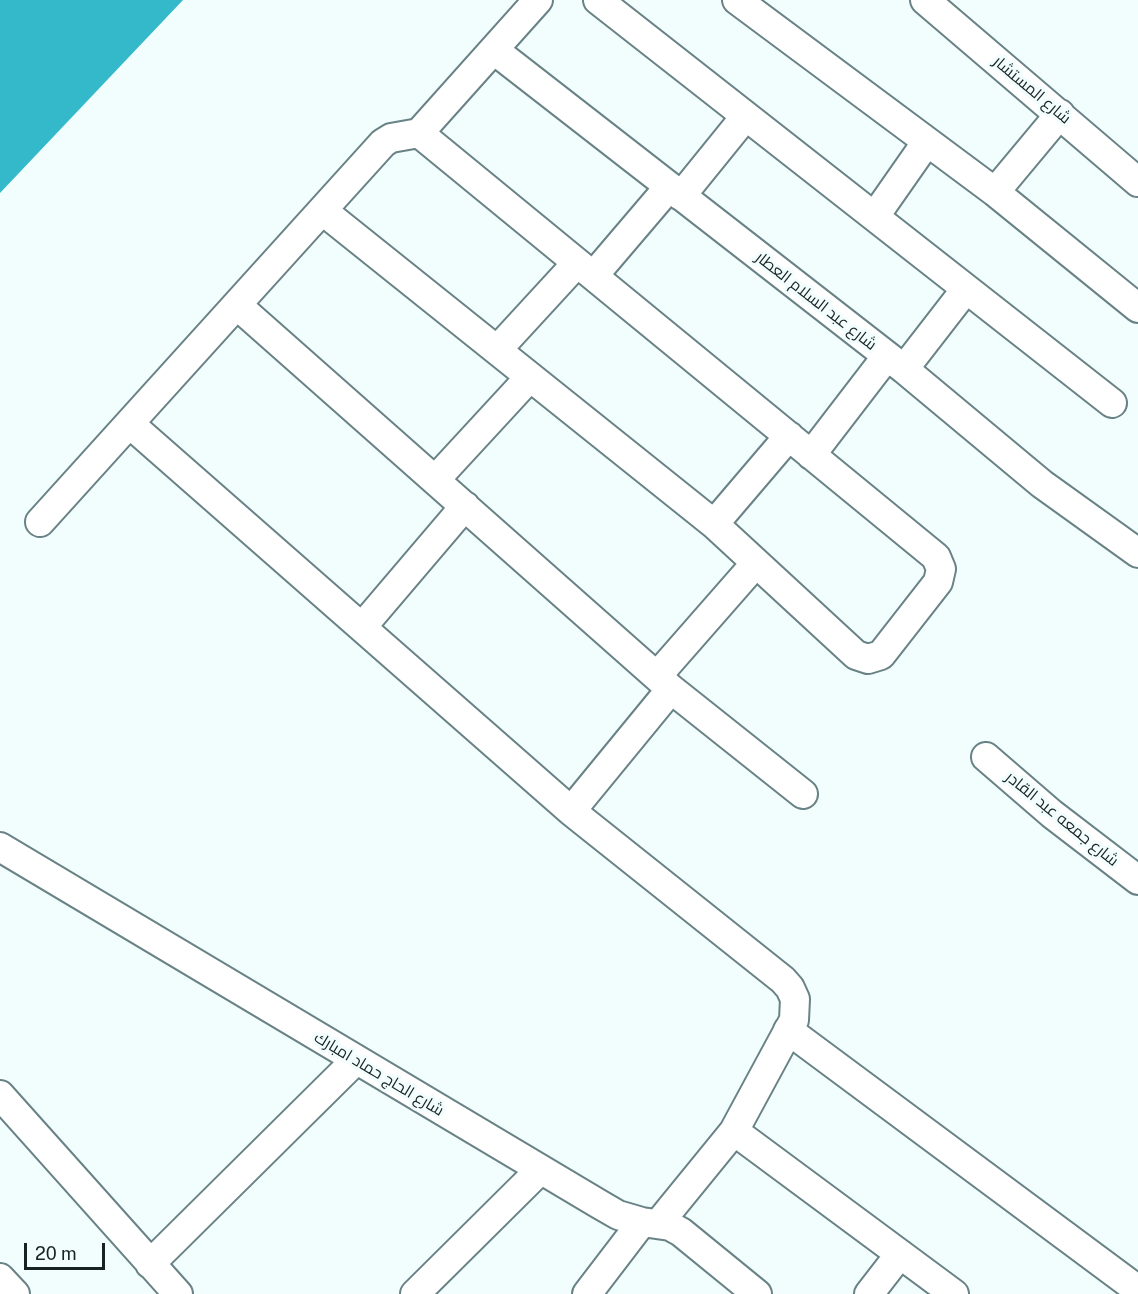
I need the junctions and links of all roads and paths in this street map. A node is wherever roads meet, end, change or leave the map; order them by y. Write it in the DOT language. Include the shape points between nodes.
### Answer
graph roads {
  1 [pos="538,0"];
  2 [pos="598,0"];
  3 [pos="736,0"];
  4 [pos="925,0"];
  5 [pos="494,50"];
  6 [pos="1060,114"];
  7 [pos="745,117"];
  8 [pos="419,133"];
  9 [pos="926,143"];
  10 [pos="1138,182"];
  11 [pos="675,191"];
  12 [pos="995,192"];
  13 [pos="323,211"];
  14 [pos="875,216"];
  15 [pos="586,269"];
  16 [pos="966,289"];
  17 [pos="238,306"];
  18 [pos="1138,308"];
  19 [pos="497,350"];
  20 [pos="895,362"];
  21 [pos="530,377"];
  22 [pos="1112,403"];
  23 [pos="130,424"];
  24 [pos="789,436"];
  25 [pos="811,455"];
  26 [pos="435,480"];
  27 [pos="465,506"];
  28 [pos="40,522"];
  29 [pos="714,524"];
  30 [pos="1138,553"];
  31 [pos="756,562"];
  32 [pos="362,627"];
  33 [pos="664,682"];
  34 [pos="987,757"];
  35 [pos="803,794"];
  36 [pos="571,811"];
  37 [pos="0,846"];
  38 [pos="1138,880"];
  39 [pos="788,1030"];
  40 [pos="355,1061"];
  41 [pos="0,1095"];
  42 [pos="734,1131"];
  43 [pos="540,1170"];
  44 [pos="650,1223"];
  45 [pos="900,1254"];
  46 [pos="150,1264"];
  47 [pos="0,1278"];
  48 [pos="1138,1290"];
  49 [pos="15,1294"];
  50 [pos="178,1294"];
  51 [pos="415,1294"];
  52 [pos="587,1294"];
  53 [pos="757,1294"];
  54 [pos="869,1294"];
  55 [pos="954,1294"];
  1 -- 5 [label="street"];
  2 -- 7 [label="street"];
  3 -- 9 [label="street"];
  4 -- 6 [label="street, شارع المستشار"];
  5 -- 8 [label="street"];
  5 -- 11 [label="street, شارع عبد السلام العطار"];
  6 -- 10 [label="street, شارع المستشار"];
  6 -- 12 [label="street"];
  7 -- 11 [label="street"];
  7 -- 14 [label="street"];
  8 -- 13 [label="street" via="383,143"];
  8 -- 15 [label="street"];
  9 -- 12 [label="street"];
  9 -- 14 [label="street"];
  11 -- 15 [label="street"];
  11 -- 20 [label="street, شارع عبد السلام العطار"];
  12 -- 18 [label="street"];
  13 -- 17 [label="street"];
  13 -- 19 [label="street"];
  14 -- 16 [label="street"];
  15 -- 19 [label="street"];
  15 -- 24 [label="street"];
  16 -- 20 [label="street"];
  16 -- 22 [label="street"];
  17 -- 23 [label="street"];
  17 -- 26 [label="street"];
  19 -- 21 [label="street"];
  20 -- 25 [label="street"];
  20 -- 30 [label="street, شارع عبد السلام العطار" via="1042,484"];
  21 -- 26 [label="street"];
  21 -- 29 [label="street"];
  23 -- 28 [label="street"];
  23 -- 32 [label="street"];
  24 -- 25 [label="street"];
  24 -- 29 [label="street"];
  25 -- 31 [label="street" via="936,557 941,569 938,582 886,650 868,658 856,655"];
  26 -- 27 [label="street"];
  27 -- 32 [label="street"];
  27 -- 33 [label="street"];
  29 -- 31 [label="street"];
  31 -- 33 [label="street"];
  32 -- 36 [label="street"];
  33 -- 35 [label="street"];
  33 -- 36 [label="street"];
  34 -- 38 [label="street, شارع جمعه عبد القادر" via="1052,814"];
  36 -- 39 [label="street" via="783,980 795,999 794,1020"];
  37 -- 40 [label="street, شارع الحاج حماد امبارك"];
  39 -- 42 [label="street"];
  39 -- 48 [label="street"];
  40 -- 43 [label="street, شارع الحاج حماد امبارك"];
  40 -- 46 [label="street"];
  41 -- 46 [label="street"];
  42 -- 44 [label="street"];
  42 -- 45 [label="street"];
  43 -- 44 [label="street, شارع الحاج حماد امبارك" via="618,1215"];
  43 -- 51 [label="street"];
  44 -- 52 [label="street"];
  44 -- 53 [label="street, شارع الحاج حماد امبارك" via="681,1232"];
  45 -- 54 [label="street"];
  45 -- 55 [label="street"];
  46 -- 50 [label="street"];
  47 -- 49 [label="street"];
}
